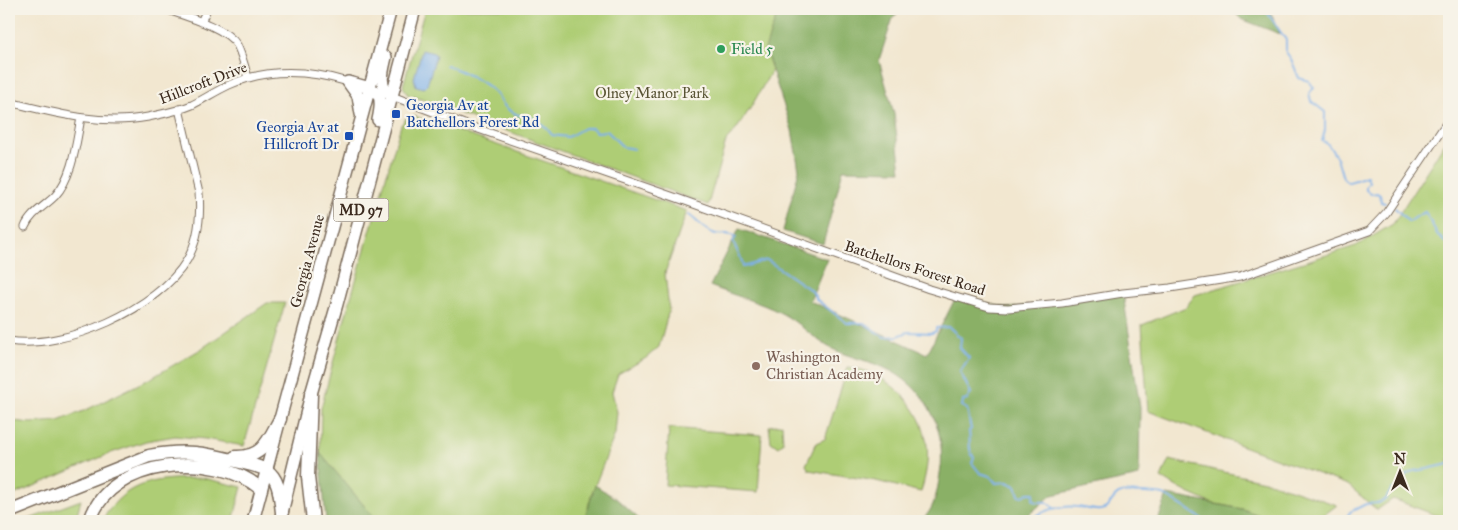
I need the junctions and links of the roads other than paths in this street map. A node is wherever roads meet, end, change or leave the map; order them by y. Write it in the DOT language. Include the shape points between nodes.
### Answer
graph roads {
  1 [pos="165,9"];
  2 [pos="207,9"];
  3 [pos="391,9"];
  4 [pos="398,9"];
  5 [pos="415,9"];
  6 [pos="201,22"];
  7 [pos="386,30"];
  8 [pos="248,78"];
  9 [pos="348,82"];
  10 [pos="370,88"];
  11 [pos="392,96"];
  12 [pos="9,102"];
  13 [pos="179,110"];
  14 [pos="80,118"];
  15 [pos="1449,118"];
  16 [pos="362,119"];
  17 [pos="363,203"];
  18 [pos="25,227"];
  19 [pos="9,342"];
  20 [pos="311,394"];
  21 [pos="280,419"];
  22 [pos="217,456"];
  23 [pos="266,470"];
  24 [pos="261,489"];
  25 [pos="9,512"];
  26 [pos="281,517"];
  27 [pos="90,521"];
  28 [pos="254,521"];
  29 [pos="313,521"];
  1 -- 6 [label="street"];
  2 -- 6 [label="street"];
  3 -- 7 [label="main road, Georgia Avenue / MD 97"];
  4 -- 11 [label="main road" via="382,79 383,88"];
  5 -- 11 [label="main road, MD 97"];
  6 -- 8 [label="street" via="231,37 241,54"];
  7 -- 9 [label="main road" via="372,55 367,73"];
  7 -- 10 [label="main road, Georgia Avenue / MD 97"];
  8 -- 9 [label="street, Hillcroft Drive" via="296,72"];
  8 -- 13 [label="street, Hillcroft Drive"];
  9 -- 10 [label="main road"];
  9 -- 16 [label="main road" via="358,96"];
  10 -- 16 [label="main road, Georgia Avenue / MD 97"];
  10 -- 17 [label="main road" via="380,96 381,103"];
  11 -- 15 [label="street, Batchellors Forest Road" via="929,290 989,307 1008,308 1240,276 1369,231 1386,214"];
  11 -- 17 [label="main road, MD 97"];
  12 -- 14 [label="street, Hillcroft Drive"];
  13 -- 14 [label="street, Hillcroft Drive" via="145,118"];
  13 -- 19 [label="street" via="200,207 197,234 180,270 152,296 103,324 56,339"];
  14 -- 18 [label="street" via="63,183 56,195 28,220"];
  16 -- 21 [label="main road, Georgia Avenue / MD 97"];
  17 -- 20 [label="main road, MD 97"];
  20 -- 26 [label="main road, MD 97"];
  20 -- 29 [label="highway" via="308,477"];
  21 -- 22 [label="highway" via="265,446 256,454 249,457"];
  21 -- 23 [label="main road, Georgia Avenue / MD 97"];
  22 -- 23 [label="highway"];
  22 -- 25 [label="highway" via="193,452 149,456"];
  23 -- 24 [label="main road, Georgia Avenue / MD 97"];
  23 -- 26 [label="highway" via="275,480 279,492"];
  24 -- 27 [label="highway" via="252,480 238,474 207,467 179,465 155,468 131,476 115,487 102,500"];
  24 -- 28 [label="main road, Georgia Avenue / MD 97"];
}
